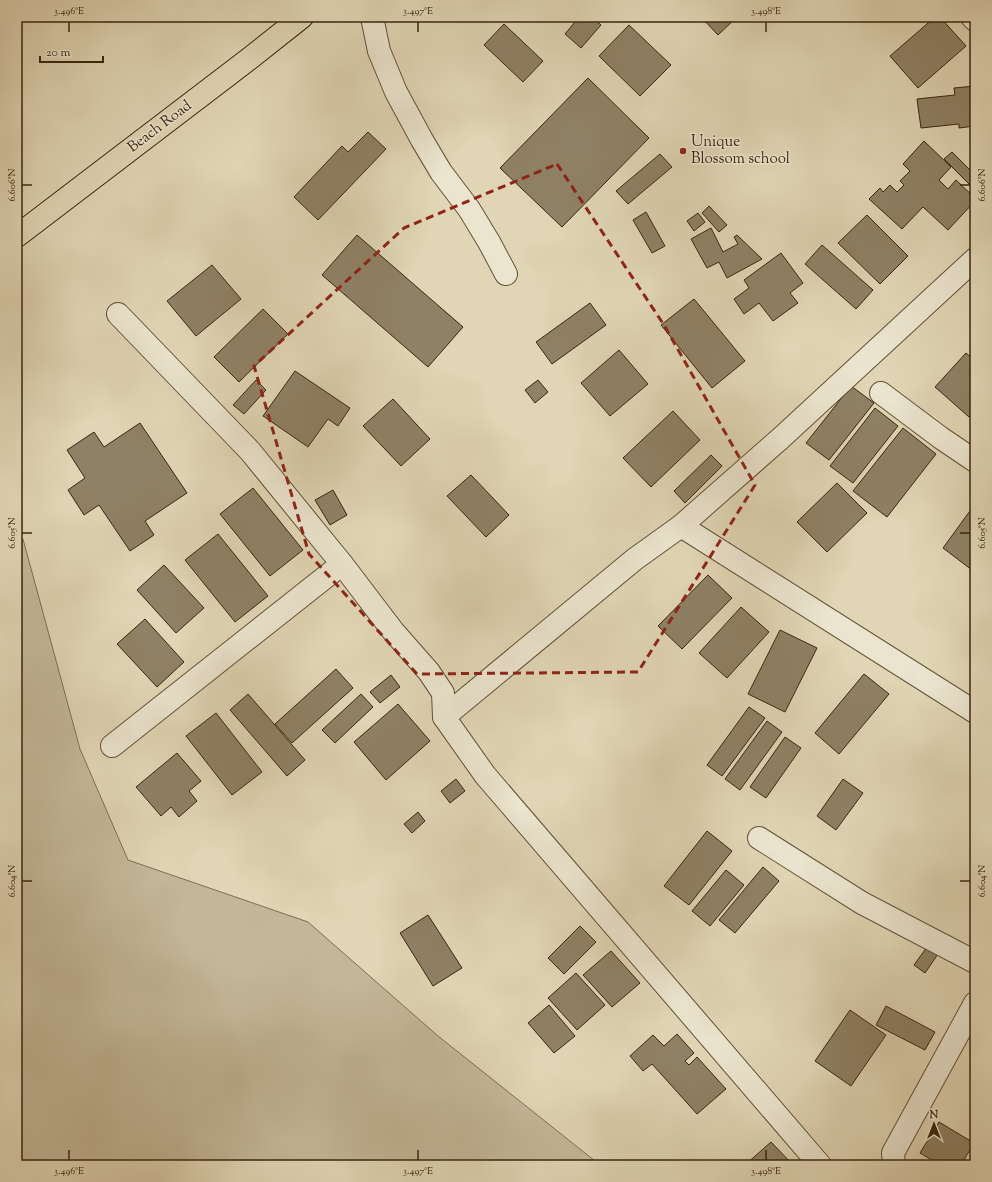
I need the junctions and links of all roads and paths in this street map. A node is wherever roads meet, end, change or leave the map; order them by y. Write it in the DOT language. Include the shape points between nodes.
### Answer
graph roads {
  1 [pos="302,17"];
  2 [pos="372,17"];
  3 [pos="972,17"];
  4 [pos="975,20"];
  5 [pos="17,236"];
  6 [pos="975,259"];
  7 [pos="506,274"];
  8 [pos="118,314"];
  9 [pos="881,393"];
  10 [pos="975,461"];
  11 [pos="681,526"];
  12 [pos="342,564"];
  13 [pos="975,712"];
  14 [pos="444,717"];
  15 [pos="112,746"];
  16 [pos="759,838"];
  17 [pos="975,962"];
  18 [pos="975,1003"];
  19 [pos="820,1165"];
  20 [pos="894,1165"];
  1 -- 5 [label="main road, Beach Road"];
  2 -- 7 [label="street" via="379,51 396,92 441,172 469,209"];
  3 -- 4 [label="street"];
  6 -- 11 [label="street" via="781,438"];
  8 -- 12 [label="street" via="250,451"];
  9 -- 10 [label="street"];
  11 -- 13 [label="street"];
  11 -- 14 [label="street" via="635,559"];
  12 -- 14 [label="street" via="444,693"];
  12 -- 15 [label="street"];
  14 -- 19 [label="street" via="485,774"];
  16 -- 17 [label="street" via="862,903"];
  18 -- 20 [label="street" via="893,1153"];
}
